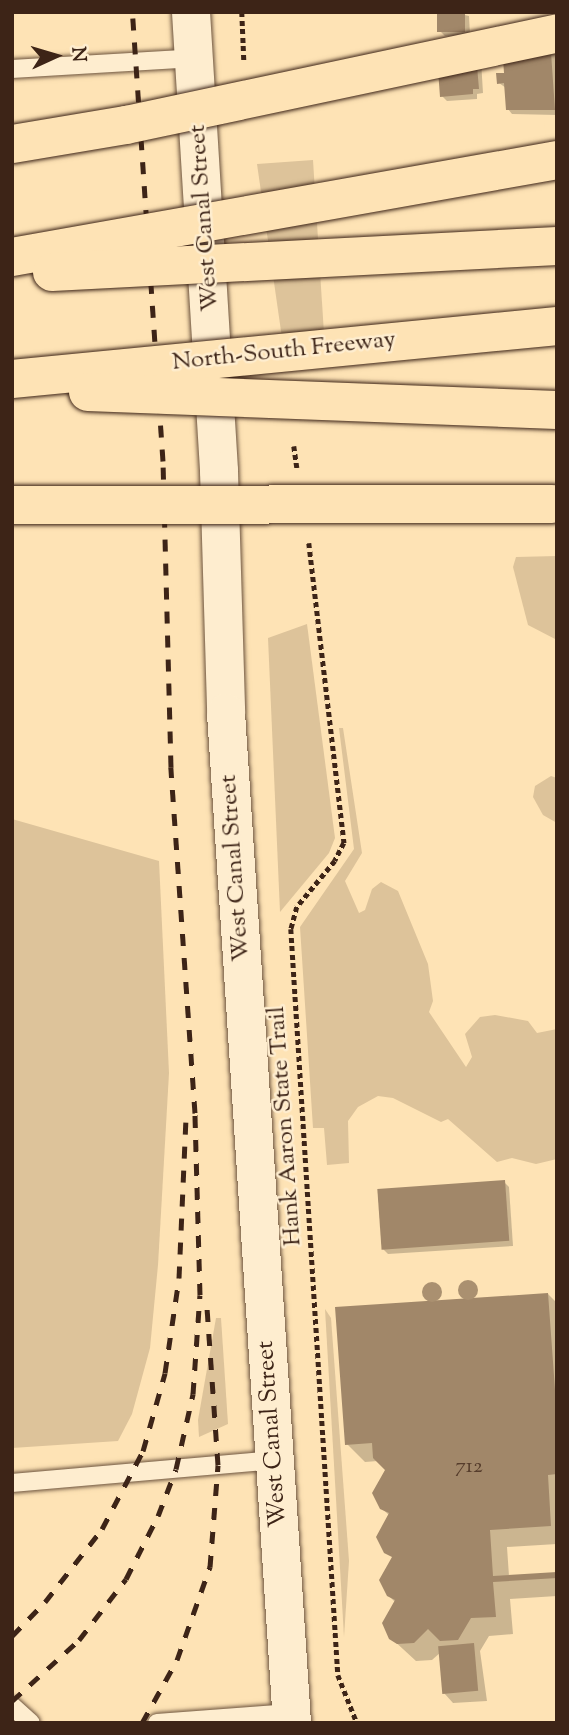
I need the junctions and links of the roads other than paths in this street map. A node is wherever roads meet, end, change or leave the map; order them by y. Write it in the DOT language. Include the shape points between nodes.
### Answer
graph roads {
  1 [pos="191,12"];
  2 [pos="557,33"];
  3 [pos="195,58"];
  4 [pos="12,69"];
  5 [pos="12,144"];
  6 [pos="557,160"];
  7 [pos="557,246"];
  8 [pos="12,257"];
  9 [pos="12,274"];
  10 [pos="557,326"];
  11 [pos="12,379"];
  12 [pos="12,388"];
  13 [pos="557,410"];
  14 [pos="552,504"];
  15 [pos="12,505"];
  16 [pos="275,1460"];
  17 [pos="12,1483"];
  18 [pos="12,1706"];
  19 [pos="292,1718"];
  20 [pos="31,1723"];
  21 [pos="157,1723"];
  1 -- 3 [label="street, West Canal Street"];
  2 -- 5 [label="highway, bridge" via="126,125"];
  3 -- 4 [label="lane"];
  3 -- 16 [label="street, West Canal Street" via="219,471 226,713"];
  6 -- 8 [label="highway, bridge"];
  7 -- 9 [label="highway, bridge"];
  10 -- 11 [label="highway, North-South Freeway, bridge"];
  12 -- 13 [label="highway, bridge"];
  14 -- 15 [label="highway, bridge"];
  16 -- 17 [label="lane"];
  16 -- 19 [label="street, West Canal Street"];
  18 -- 20 [label="lane"];
  19 -- 21 [label="lane"];
}
